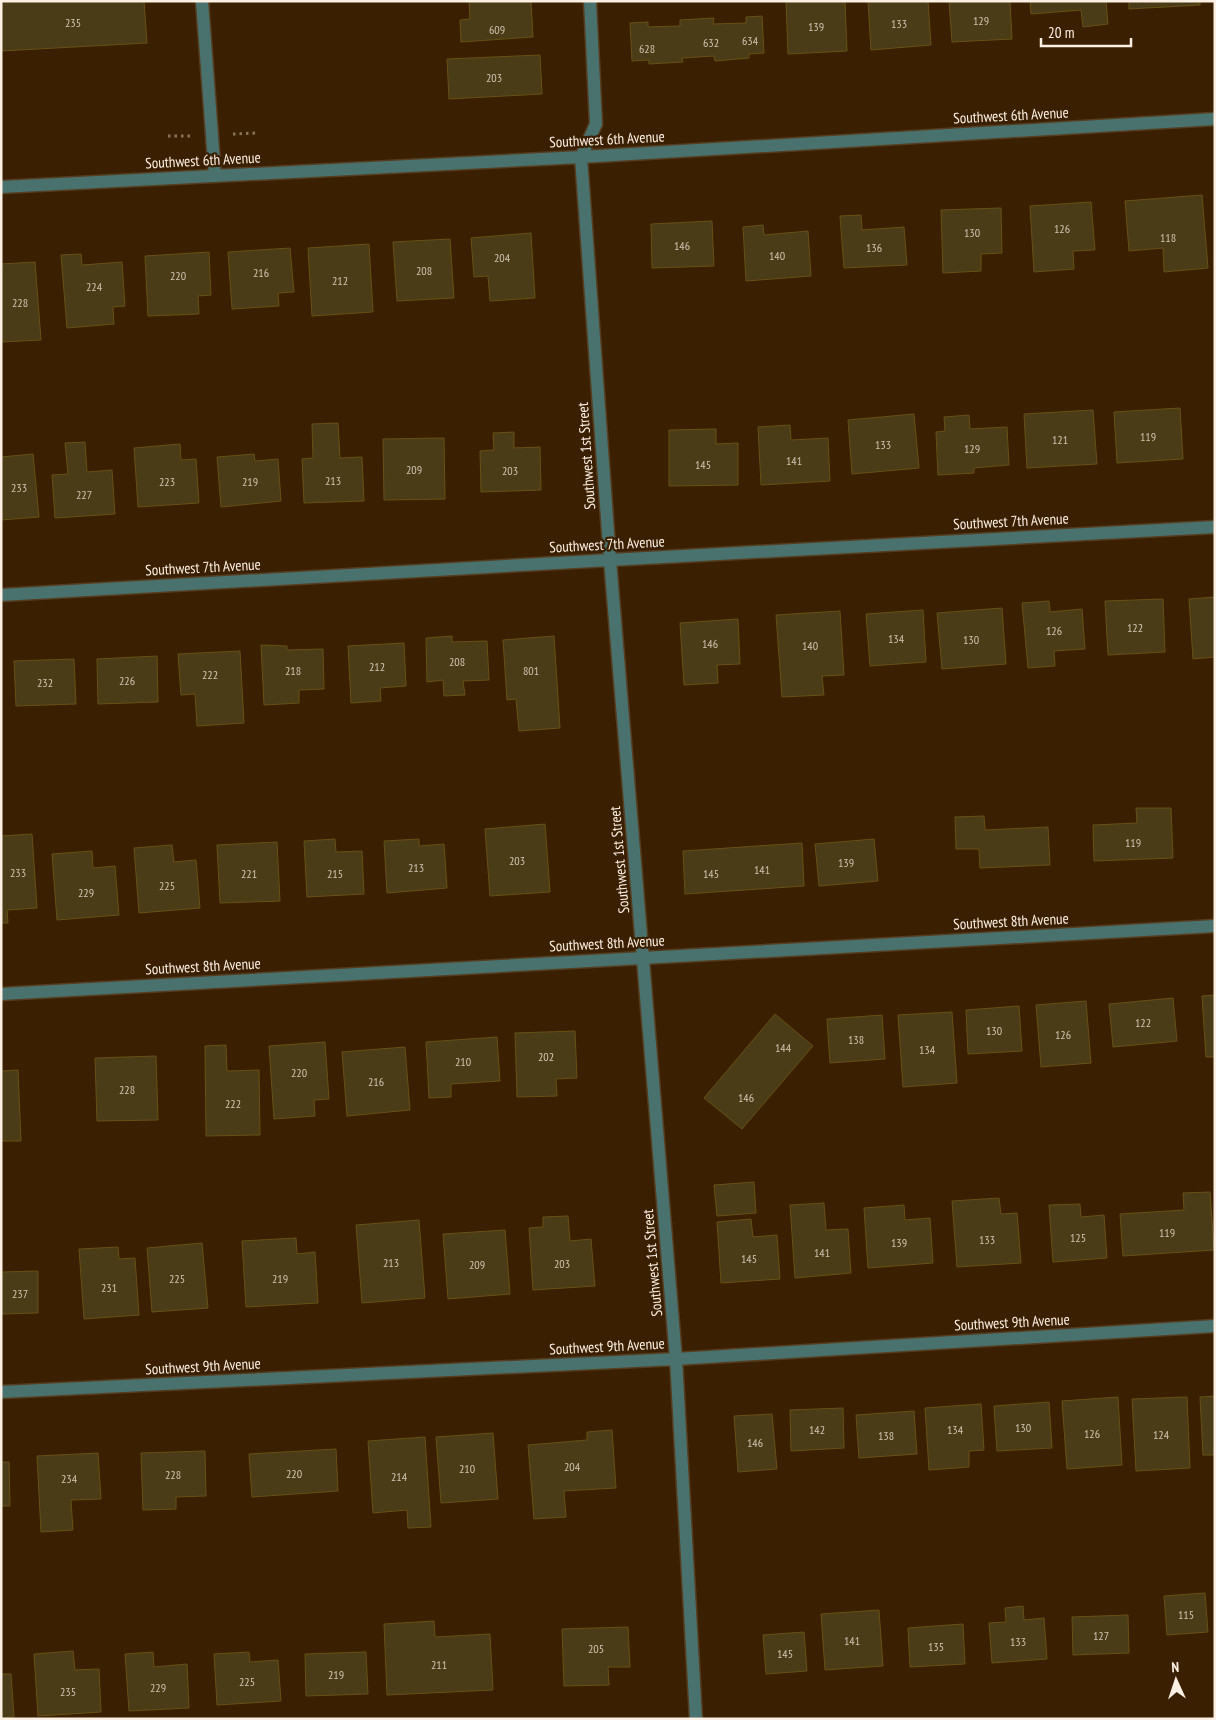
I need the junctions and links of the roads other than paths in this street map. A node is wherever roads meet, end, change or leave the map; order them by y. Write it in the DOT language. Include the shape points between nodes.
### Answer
graph roads {
  1 [pos="202,1"];
  2 [pos="590,1"];
  3 [pos="1215,119"];
  4 [pos="581,157"];
  5 [pos="215,176"];
  6 [pos="1,187"];
  7 [pos="1215,526"];
  8 [pos="610,560"];
  9 [pos="1,595"];
  10 [pos="1215,926"];
  11 [pos="644,957"];
  12 [pos="1,994"];
  13 [pos="1215,1326"];
  14 [pos="676,1359"];
  15 [pos="1,1392"];
  16 [pos="696,1719"];
  1 -- 5 [label="street"];
  2 -- 4 [label="street, Southwest 1st Street" via="596,124"];
  3 -- 4 [label="street, Southwest 6th Avenue"];
  4 -- 5 [label="street, Southwest 6th Avenue"];
  4 -- 8 [label="street, Southwest 1st Street"];
  5 -- 6 [label="street, Southwest 6th Avenue"];
  7 -- 8 [label="street, Southwest 7th Avenue"];
  8 -- 9 [label="street, Southwest 7th Avenue"];
  8 -- 11 [label="street, Southwest 1st Street"];
  10 -- 11 [label="street, Southwest 8th Avenue"];
  11 -- 12 [label="street, Southwest 8th Avenue"];
  11 -- 14 [label="street, Southwest 1st Street"];
  13 -- 14 [label="street, Southwest 9th Avenue"];
  14 -- 15 [label="street, Southwest 9th Avenue"];
  14 -- 16 [label="street, Southwest 1st Street"];
}
